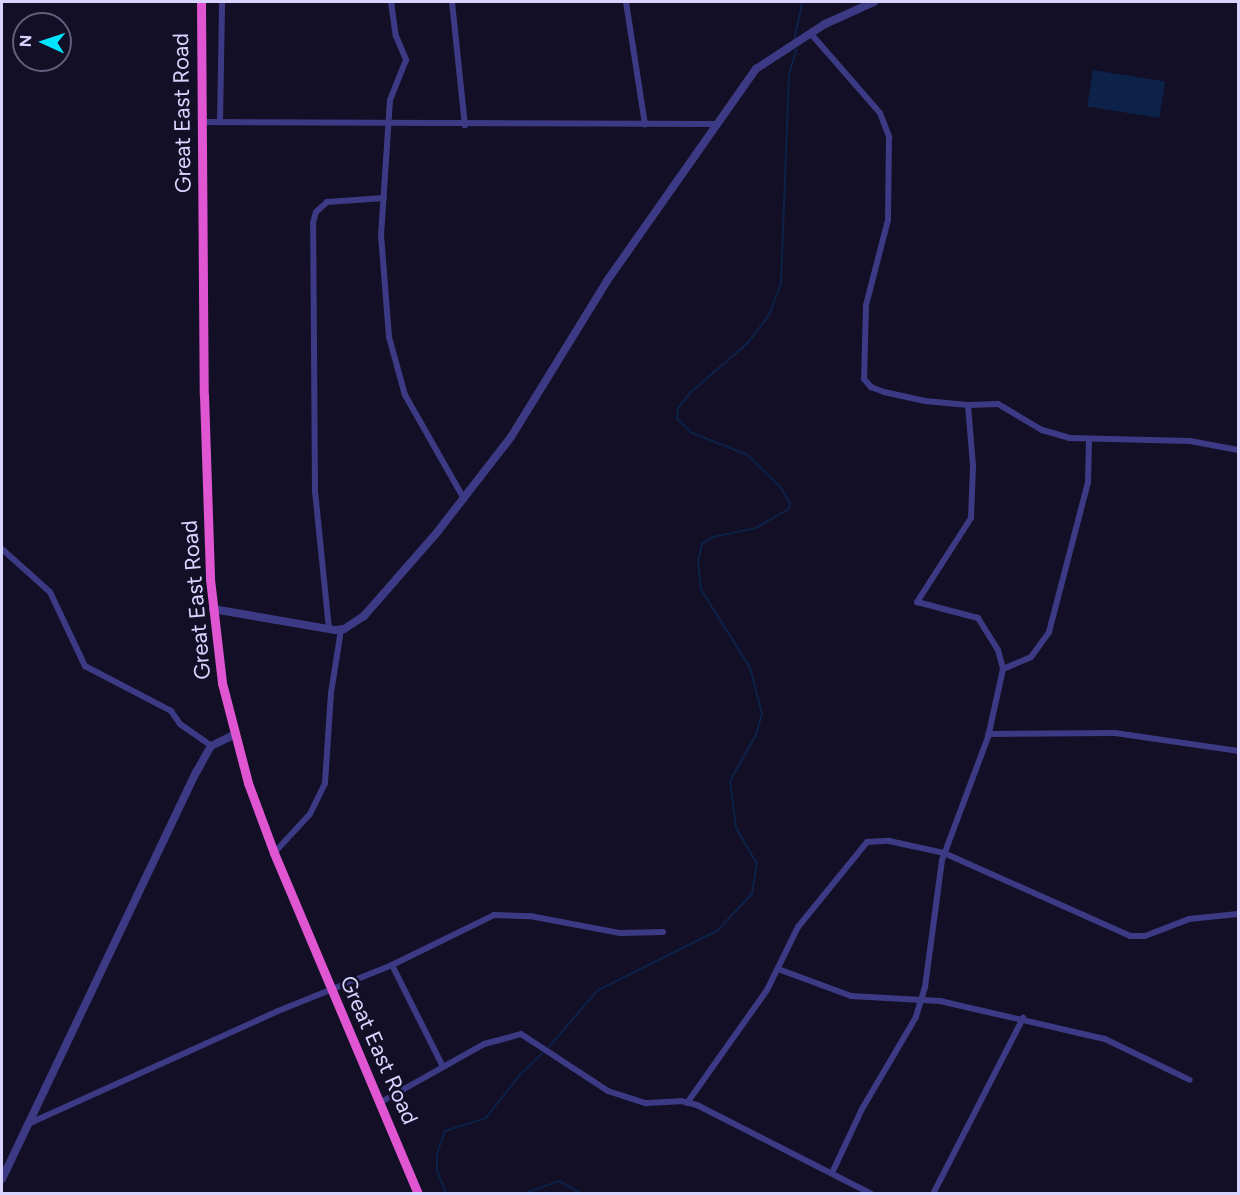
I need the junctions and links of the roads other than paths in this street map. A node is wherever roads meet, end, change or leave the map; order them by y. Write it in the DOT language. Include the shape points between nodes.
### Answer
graph roads {
  1 [pos="201,2"];
  2 [pos="222,2"];
  3 [pos="392,2"];
  4 [pos="452,2"];
  5 [pos="626,2"];
  6 [pos="874,2"];
  7 [pos="812,35"];
  8 [pos="201,122"];
  9 [pos="220,122"];
  10 [pos="716,123"];
  11 [pos="388,124"];
  12 [pos="465,125"];
  13 [pos="645,125"];
  14 [pos="384,198"];
  15 [pos="968,405"];
  16 [pos="1089,440"];
  17 [pos="1239,450"];
  18 [pos="464,499"];
  19 [pos="2,549"];
  20 [pos="213,609"];
  21 [pos="329,629"];
  22 [pos="341,630"];
  23 [pos="1003,669"];
  24 [pos="988,734"];
  25 [pos="234,735"];
  26 [pos="211,746"];
  27 [pos="1239,751"];
  28 [pos="944,853"];
  29 [pos="274,854"];
  30 [pos="1239,914"];
  31 [pos="663,932"];
  32 [pos="392,965"];
  33 [pos="778,969"];
  34 [pos="329,989"];
  35 [pos="922,999"];
  36 [pos="1023,1018"];
  37 [pos="443,1067"];
  38 [pos="1190,1080"];
  39 [pos="381,1102"];
  40 [pos="687,1103"];
  41 [pos="30,1123"];
  42 [pos="833,1171"];
  43 [pos="2,1179"];
  44 [pos="418,1194"];
  45 [pos="872,1194"];
  46 [pos="933,1194"];
  1 -- 8 [label="highway, Great East Road"];
  2 -- 9 [label="street"];
  3 -- 11 [label="street" via="396,36 406,60 392,90"];
  4 -- 12 [label="street"];
  5 -- 13 [label="street"];
  6 -- 7 [label="street" via="825,24"];
  7 -- 10 [label="street" via="756,69"];
  7 -- 15 [label="street" via="874,106 889,137 888,220 866,305 864,379 884,392"];
  8 -- 9 [label="street"];
  8 -- 20 [label="highway, Great East Road" via="204,395"];
  9 -- 11 [label="street"];
  10 -- 13 [label="street"];
  10 -- 18 [label="street" via="609,278 525,417"];
  11 -- 12 [label="street"];
  11 -- 14 [label="street"];
  12 -- 13 [label="street"];
  14 -- 18 [label="street" via="383,277 393,361 410,405"];
  14 -- 21 [label="street" via="327,202 316,212 313,223 315,490"];
  15 -- 16 [label="street" via="998,404 1042,430"];
  15 -- 23 [label="street" via="973,466 971,518 917,602 978,618 998,650"];
  16 -- 17 [label="street" via="1190,441"];
  16 -- 23 [label="street" via="1088,482 1049,632 1031,657"];
  18 -- 22 [label="street" via="381,598"];
  19 -- 26 [label="street" via="50,592 85,666 171,711 180,724"];
  20 -- 21 [label="street"];
  20 -- 25 [label="highway, Great East Road" via="218,662"];
  21 -- 22 [label="street"];
  22 -- 29 [label="street" via="331,693 325,783 310,814"];
  23 -- 24 [label="street"];
  24 -- 27 [label="street" via="1114,733"];
  24 -- 28 [label="street"];
  25 -- 26 [label="street"];
  25 -- 29 [label="highway, Great East Road"];
  26 -- 41 [label="street"];
  28 -- 30 [label="street" via="1130,936 1145,936 1189,919"];
  28 -- 33 [label="street" via="890,841 863,844 793,934"];
  28 -- 35 [label="street"];
  29 -- 34 [label="highway, Great East Road"];
  31 -- 32 [label="street" via="620,933 530,916 494,915"];
  32 -- 34 [label="street"];
  32 -- 37 [label="street"];
  33 -- 35 [label="street" via="851,996"];
  33 -- 40 [label="street"];
  34 -- 39 [label="highway, Great East Road"];
  34 -- 41 [label="street"];
  35 -- 36 [label="street"];
  35 -- 42 [label="street" via="908,1035 866,1101"];
  36 -- 38 [label="street" via="1117,1043"];
  36 -- 46 [label="street"];
  37 -- 39 [label="street"];
  37 -- 40 [label="street" via="484,1044 521,1034 618,1095 645,1103"];
  39 -- 44 [label="highway, Great East Road"];
  40 -- 42 [label="street"];
  41 -- 43 [label="street"];
  42 -- 45 [label="street"];
}
